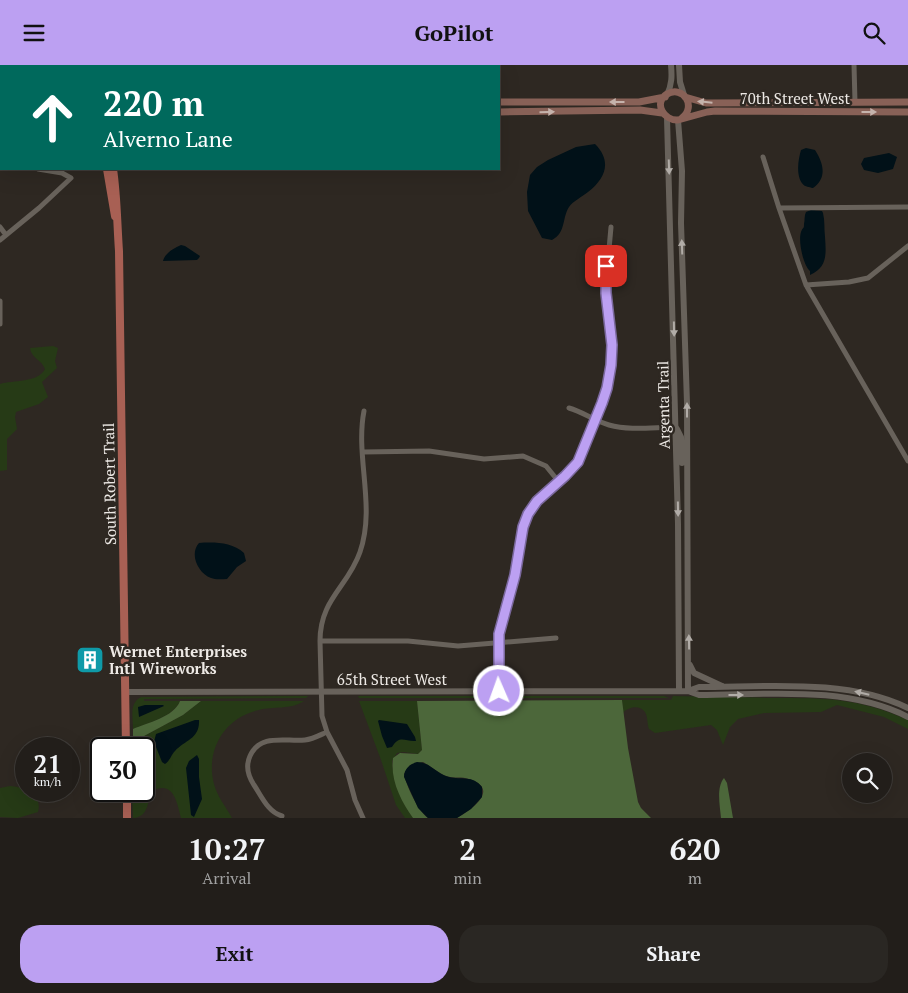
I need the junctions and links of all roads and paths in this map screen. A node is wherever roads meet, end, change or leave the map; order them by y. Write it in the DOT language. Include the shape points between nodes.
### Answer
graph roads {
  1 [pos="671,65"];
  2 [pos="679,65"];
  3 [pos="854,65"];
  4 [pos="666,96"];
  5 [pos="684,96"];
  6 [pos="500,102"];
  7 [pos="855,102"];
  8 [pos="908,102"];
  9 [pos="500,112"];
  10 [pos="908,112"];
  11 [pos="665,116"];
  12 [pos="680,119"];
  13 [pos="763,157"];
  14 [pos="46,170"];
  15 [pos="107,170"];
  16 [pos="113,170"];
  17 [pos="908,207"];
  18 [pos="779,208"];
  19 [pos="116,220"];
  20 [pos="0,227"];
  21 [pos="611,227"];
  22 [pos="6,235"];
  23 [pos="0,240"];
  24 [pos="908,246"];
  25 [pos="806,285"];
  26 [pos="0,301"];
  27 [pos="0,324"];
  28 [pos="568,408"];
  29 [pos="364,411"];
  30 [pos="595,420"];
  31 [pos="676,427"];
  32 [pos="363,452"];
  33 [pos="908,461"];
  34 [pos="559,482"];
  35 [pos="687,501"];
  36 [pos="556,638"];
  37 [pos="320,641"];
  38 [pos="498,644"];
  39 [pos="689,660"];
  40 [pos="726,687"];
  41 [pos="499,691"];
  42 [pos="679,691"];
  43 [pos="688,691"];
  44 [pos="125,692"];
  45 [pos="320,692"];
  46 [pos="908,708"];
  47 [pos="908,717"];
  48 [pos="327,732"];
  49 [pos="126,737"];
  50 [pos="127,802"];
  51 [pos="282,816"];
  52 [pos="127,818"];
  53 [pos="363,818"];
  1 -- 4 [label="street" via="671,87"];
  2 -- 5 [label="street"];
  3 -- 7 [label="street"];
  4 -- 5 [label="main road" via="675,92"];
  4 -- 6 [label="main road, one-way" via="643,101"];
  4 -- 11 [label="main road" via="661,103"];
  7 -- 5 [label="main road, 70th Street West, one-way" via="706,103"];
  5 -- 12 [label="main road" via="689,107"];
  7 -- 8 [label="main road, 70th Street West"];
  9 -- 11 [label="main road, one-way" via="640,110"];
  12 -- 10 [label="main road, 70th Street West, one-way" via="715,111"];
  11 -- 12 [label="main road" via="674,121"];
  11 -- 31 [label="street, Argenta Trail, one-way"];
  35 -- 12 [label="street, Argenta Trail, one-way"];
  13 -- 18 [label="street"];
  14 -- 22 [label="street" via="71,178"];
  15 -- 19 [label="main road, South Robert Trail"];
  16 -- 19 [label="main road, South Robert Trail"];
  17 -- 18 [label="street"];
  18 -- 25 [label="street"];
  19 -- 44 [label="main road, South Robert Trail"];
  20 -- 22 [label="street"];
  21 -- 30 [label="street" via="606,283 611,359 605,395"];
  22 -- 23 [label="street"];
  24 -- 25 [label="street" via="868,278"];
  25 -- 33 [label="street"];
  26 -- 27 [label="street"];
  28 -- 30 [label="street"];
  29 -- 32 [label="street"];
  30 -- 31 [label="street" via="623,428"];
  30 -- 34 [label="street" via="578,462"];
  31 -- 35 [label="street" via="681,437 683,487"];
  31 -- 42 [label="street, Argenta Trail, one-way"];
  32 -- 34 [label="street" via="428,451 484,459 523,456 546,466"];
  32 -- 37 [label="street" via="366,517 363,543 350,574 324,612"];
  34 -- 38 [label="street" via="532,508 521,535"];
  39 -- 35 [label="street, Argenta Trail, one-way"];
  36 -- 38 [label="street"];
  37 -- 38 [label="street" via="408,641 458,646"];
  37 -- 45 [label="street"];
  38 -- 41 [label="street"];
  39 -- 40 [label="street" via="694,673"];
  39 -- 43 [label="street, Argenta Trail"];
  40 -- 43 [label="street, 65th Street West" via="699,687"];
  46 -- 40 [label="street, 65th Street West, one-way" via="876,696 839,689"];
  41 -- 42 [label="street, 65th Street West"];
  41 -- 45 [label="street, 65th Street West"];
  42 -- 43 [label="street, 65th Street West"];
  43 -- 47 [label="street, 65th Street West, one-way" via="699,695 836,696 876,704"];
  44 -- 45 [label="street, 65th Street West"];
  44 -- 49 [label="main road, South Robert Trail"];
  45 -- 48 [label="street" via="321,714"];
  48 -- 51 [label="street" via="307,740 267,741 250,755 247,768 250,779 269,809"];
  48 -- 53 [label="street" via="346,766"];
  50 -- 52 [label="main road"];
}
